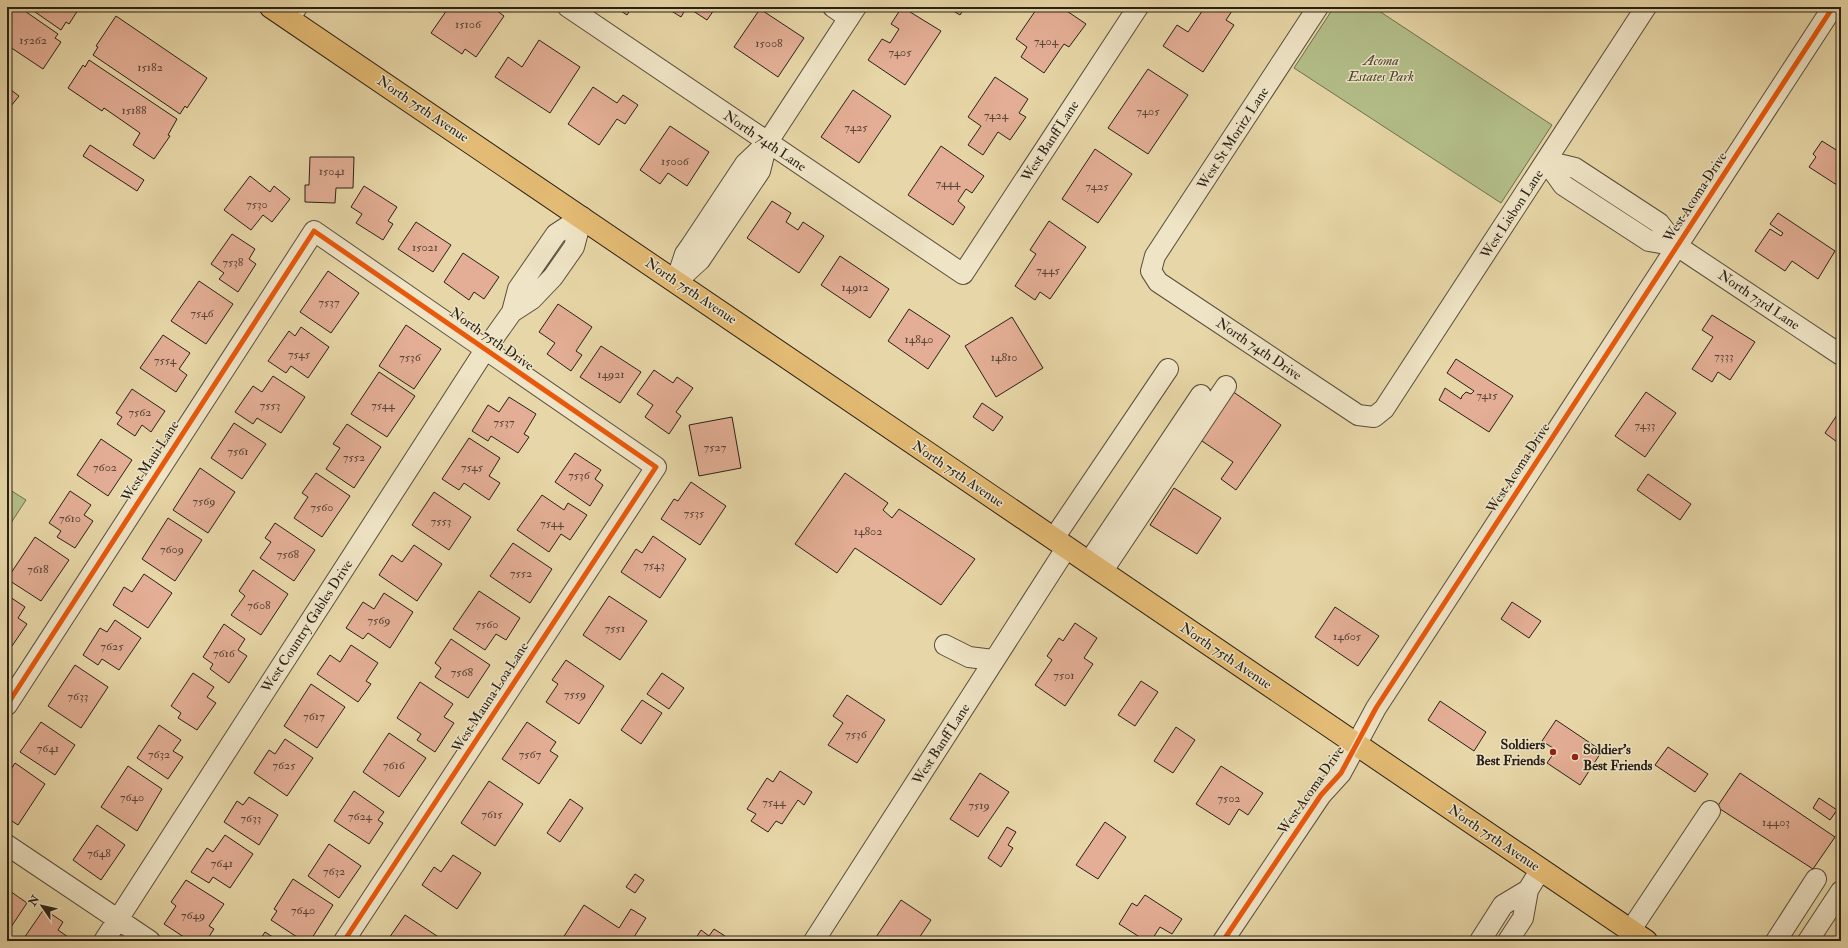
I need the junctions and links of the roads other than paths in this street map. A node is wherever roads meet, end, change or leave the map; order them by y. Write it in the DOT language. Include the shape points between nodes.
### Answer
graph roads {
  1 [pos="271,7"];
  2 [pos="568,7"];
  3 [pos="1138,7"];
  4 [pos="1318,7"];
  5 [pos="1646,7"];
  6 [pos="1833,7"];
  7 [pos="846,10"];
  8 [pos="293,13"];
  9 [pos="767,143"];
  10 [pos="1546,161"];
  11 [pos="1629,203"];
  12 [pos="582,217"];
  13 [pos="1617,220"];
  14 [pos="314,231"];
  15 [pos="1677,246"];
  16 [pos="1151,271"];
  17 [pos="963,274"];
  18 [pos="676,281"];
  19 [pos="486,350"];
  20 [pos="1841,355"];
  21 [pos="1168,369"];
  22 [pos="1226,386"];
  23 [pos="1201,395"];
  24 [pos="1374,417"];
  25 [pos="656,467"];
  26 [pos="1060,542"];
  27 [pos="1095,567"];
  28 [pos="945,645"];
  29 [pos="993,660"];
  30 [pos="7,705"];
  31 [pos="1356,745"];
  32 [pos="1710,810"];
  33 [pos="7,845"];
  34 [pos="1541,869"];
  35 [pos="1816,879"];
  36 [pos="1528,890"];
  37 [pos="1841,890"];
  38 [pos="118,919"];
  39 [pos="1638,936"];
  40 [pos="1484,940"];
  41 [pos="104,941"];
  42 [pos="150,941"];
  43 [pos="344,941"];
  44 [pos="814,941"];
  45 [pos="1223,941"];
  46 [pos="1508,941"];
  47 [pos="1776,941"];
  48 [pos="1808,941"];
  1 -- 8 [label="main road, North 75th Avenue"];
  2 -- 9 [label="street, North 74th Lane"];
  3 -- 17 [label="street, West Banff Lane"];
  4 -- 16 [label="street, West St Moritz Lane" via="1155,256"];
  5 -- 10 [label="street, West Lisbon Lane"];
  6 -- 15 [label="street, West Acoma Drive"];
  7 -- 9 [label="street"];
  8 -- 12 [label="main road, North 75th Avenue"];
  9 -- 17 [label="street, North 74th Lane"];
  9 -- 18 [label="street" via="745,164 690,246"];
  10 -- 11 [label="street, North 73rd Lane" via="1575,168"];
  10 -- 13 [label="street, North 73rd Lane" via="1563,185"];
  10 -- 24 [label="street, West Lisbon Lane" via="1384,409"];
  11 -- 13 [label="street"];
  11 -- 15 [label="street, North 73rd Lane" via="1659,223"];
  12 -- 18 [label="main road, North 75th Avenue"];
  12 -- 19 [label="street, West Country Gables Drive" via="556,234 518,289 512,312"];
  13 -- 15 [label="street, North 73rd Lane" via="1649,241"];
  14 -- 19 [label="street, North 75th Drive"];
  14 -- 30 [label="street, West Maui Lane"];
  15 -- 20 [label="street, North 73rd Lane"];
  15 -- 31 [label="street, West Acoma Drive" via="1376,708"];
  16 -- 24 [label="street, North 74th Drive" via="1158,282 1358,415"];
  18 -- 26 [label="main road, North 75th Avenue"];
  19 -- 25 [label="street, North 75th Drive"];
  19 -- 38 [label="street, West Country Gables Drive"];
  21 -- 26 [label="street, West Banff Lane"];
  22 -- 27 [label="street"];
  23 -- 27 [label="street"];
  25 -- 43 [label="street, West Mauna Loa Lane"];
  26 -- 27 [label="main road, North 75th Avenue"];
  26 -- 29 [label="street, West Banff Lane"];
  27 -- 31 [label="main road, North 75th Avenue"];
  28 -- 29 [label="street" via="969,657"];
  29 -- 44 [label="street, West Banff Lane"];
  31 -- 34 [label="main road, North 75th Avenue"];
  31 -- 45 [label="street, West Acoma Drive" via="1341,773 1321,795"];
  32 -- 39 [label="street"];
  33 -- 38 [label="street"];
  34 -- 36 [label="street"];
  34 -- 39 [label="main road, North 75th Avenue"];
  35 -- 47 [label="street"];
  36 -- 40 [label="street" via="1503,905"];
  36 -- 46 [label="street" via="1523,918"];
  37 -- 48 [label="street"];
  38 -- 41 [label="street, West Country Gables Drive"];
  38 -- 42 [label="street"];
}
